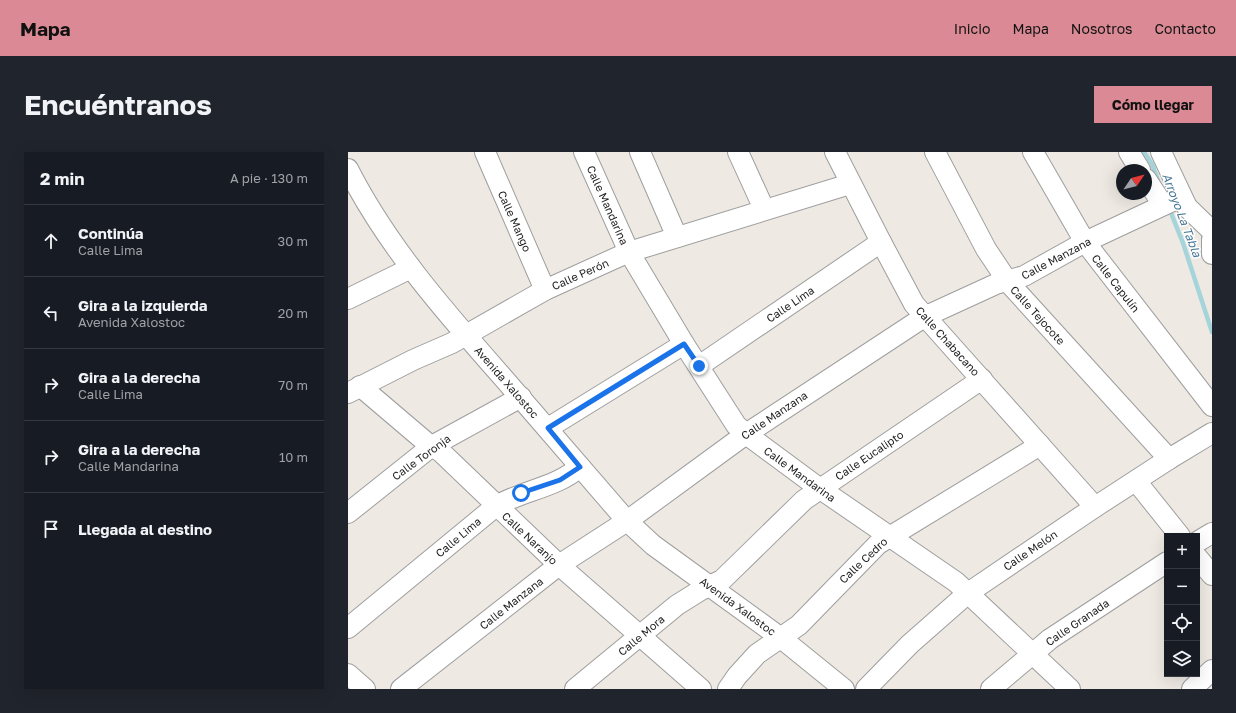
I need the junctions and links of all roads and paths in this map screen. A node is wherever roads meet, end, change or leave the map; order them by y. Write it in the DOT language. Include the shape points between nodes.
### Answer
graph roads {
  1 [pos="485,152"];
  2 [pos="584,152"];
  3 [pos="640,152"];
  4 [pos="738,152"];
  5 [pos="835,152"];
  6 [pos="935,152"];
  7 [pos="1033,152"];
  8 [pos="1128,152"];
  9 [pos="1161,152"];
  10 [pos="1136,164"];
  11 [pos="348,168"];
  12 [pos="850,184"];
  13 [pos="1152,184"];
  14 [pos="355,199"];
  15 [pos="1172,201"];
  16 [pos="764,209"];
  17 [pos="1212,231"];
  18 [pos="677,237"];
  19 [pos="1212,239"];
  20 [pos="880,242"];
  21 [pos="1085,242"];
  22 [pos="629,252"];
  23 [pos="1212,254"];
  24 [pos="411,268"];
  25 [pos="1008,282"];
  26 [pos="545,290"];
  27 [pos="348,299"];
  28 [pos="924,316"];
  29 [pos="466,335"];
  30 [pos="684,344"];
  31 [pos="699,366"];
  32 [pos="982,379"];
  33 [pos="354,390"];
  34 [pos="520,397"];
  35 [pos="1212,406"];
  36 [pos="548,428"];
  37 [pos="1212,433"];
  38 [pos="746,434"];
  39 [pos="1040,445"];
  40 [pos="432,446"];
  41 [pos="1168,459"];
  42 [pos="580,467"];
  43 [pos="1136,481"];
  44 [pos="819,488"];
  45 [pos="496,506"];
  46 [pos="1095,507"];
  47 [pos="348,513"];
  48 [pos="627,521"];
  49 [pos="1212,532"];
  50 [pos="1178,533"];
  51 [pos="890,536"];
  52 [pos="1200,540"];
  53 [pos="1200,561"];
  54 [pos="1164,564"];
  55 [pos="559,565"];
  56 [pos="1212,575"];
  57 [pos="710,586"];
  58 [pos="968,593"];
  59 [pos="348,628"];
  60 [pos="641,637"];
  61 [pos="781,638"];
  62 [pos="1031,653"];
  63 [pos="1212,670"];
  64 [pos="348,674"];
  65 [pos="365,689"];
  66 [pos="401,689"];
  67 [pos="575,689"];
  68 [pos="701,689"];
  69 [pos="728,689"];
  70 [pos="844,689"];
  71 [pos="866,689"];
  72 [pos="991,689"];
  73 [pos="1070,689"];
  74 [pos="1192,689"];
  1 -- 26 [label="street, Calle Mango"];
  2 -- 22 [label="street, Calle Mandarina"];
  3 -- 18 [label="street"];
  4 -- 16 [label="street"];
  5 -- 12 [label="street, Calle Chabacano"];
  6 -- 25 [label="street, Calle Tejocote" via="986,249"];
  7 -- 21 [label="street, Calle Capulín"];
  8 -- 10 [label="street"];
  9 -- 15 [label="street" via="1172,174"];
  11 -- 14 [label="street, Avenida Xalostoc"];
  12 -- 16 [label="street, Calle Perón"];
  12 -- 20 [label="street, Calle Chabacano"];
  13 -- 15 [label="street"];
  14 -- 24 [label="street, Avenida Xalostoc"];
  15 -- 17 [label="street"];
  15 -- 21 [label="street, Calle Manzana"];
  16 -- 18 [label="street, Calle Perón"];
  18 -- 22 [label="street, Calle Perón"];
  19 -- 23 [label="street"];
  20 -- 28 [label="street, Calle Chabacano" via="914,304"];
  20 -- 31 [label="street, Calle Lima"];
  21 -- 25 [label="street, Calle Manzana" via="1024,276"];
  21 -- 35 [label="street, Calle Capulín"];
  22 -- 26 [label="street, Calle Perón"];
  22 -- 30 [label="street, Calle Mandarina"];
  24 -- 27 [label="street"];
  24 -- 29 [label="street, Avenida Xalostoc"];
  25 -- 28 [label="street, Calle Manzana" via="996,284"];
  25 -- 41 [label="street, Calle Tejocote"];
  26 -- 29 [label="street, Calle Perón"];
  28 -- 32 [label="street, Calle Chabacano"];
  28 -- 38 [label="street, Calle Manzana"];
  29 -- 33 [label="street, Calle Perón"];
  29 -- 34 [label="street, Avenida Xalostoc"];
  30 -- 31 [label="street, Calle Mandarina"];
  30 -- 36 [label="street"];
  31 -- 38 [label="street, Calle Mandarina" via="736,425"];
  32 -- 39 [label="street, Calle Chabacano"];
  32 -- 44 [label="street, Calle Eucalipto"];
  33 -- 40 [label="street, Calle Naranjo"];
  34 -- 36 [label="street, Avenida Xalostoc"];
  34 -- 40 [label="street, Calle Toronja"];
  36 -- 42 [label="street, Avenida Xalostoc"];
  37 -- 41 [label="street, Calle Melón"];
  38 -- 44 [label="street, Calle Mandarina"];
  38 -- 48 [label="street, Calle Manzana"];
  39 -- 46 [label="street, Calle Chabacano"];
  39 -- 51 [label="street, Calle Cedro"];
  40 -- 45 [label="street, Calle Naranjo"];
  40 -- 47 [label="street, Calle Toronja"];
  41 -- 43 [label="street, Calle Melón"];
  42 -- 45 [label="street, Calle Lima" via="560,480 521,493"];
  42 -- 48 [label="street, Avenida Xalostoc"];
  43 -- 46 [label="street, Calle Melón"];
  43 -- 50 [label="street"];
  44 -- 51 [label="street, Calle Mandarina"];
  44 -- 57 [label="street, Calle Eucalipto" via="776,526 730,574"];
  45 -- 55 [label="street, Calle Naranjo"];
  45 -- 59 [label="street, Calle Lima"];
  46 -- 58 [label="street, Calle Melón"];
  48 -- 55 [label="street, Calle Manzana"];
  48 -- 57 [label="street, Avenida Xalostoc" via="653,544"];
  49 -- 52 [label="street"];
  51 -- 58 [label="street, Calle Mandarina"];
  51 -- 61 [label="street, Calle Cedro" via="878,544 799,625"];
  53 -- 56 [label="street"];
  54 -- 62 [label="street, Calle Granada"];
  55 -- 60 [label="street, Calle Naranjo"];
  55 -- 66 [label="street, Calle Manzana"];
  57 -- 60 [label="street, Calle Mora" via="690,595"];
  57 -- 61 [label="street, Avenida Xalostoc"];
  58 -- 62 [label="street, Calle Mandarina"];
  58 -- 71 [label="street, Calle Melón" via="910,644"];
  60 -- 67 [label="street, Calle Mora"];
  60 -- 68 [label="street, Calle Naranjo"];
  61 -- 69 [label="street, Calle Cedro" via="757,654 736,676"];
  61 -- 70 [label="street, Avenida Xalostoc"];
  62 -- 72 [label="street, Calle Granada"];
  62 -- 73 [label="street, Calle Mandarina"];
  63 -- 74 [label="street"];
  64 -- 65 [label="street"];
}
